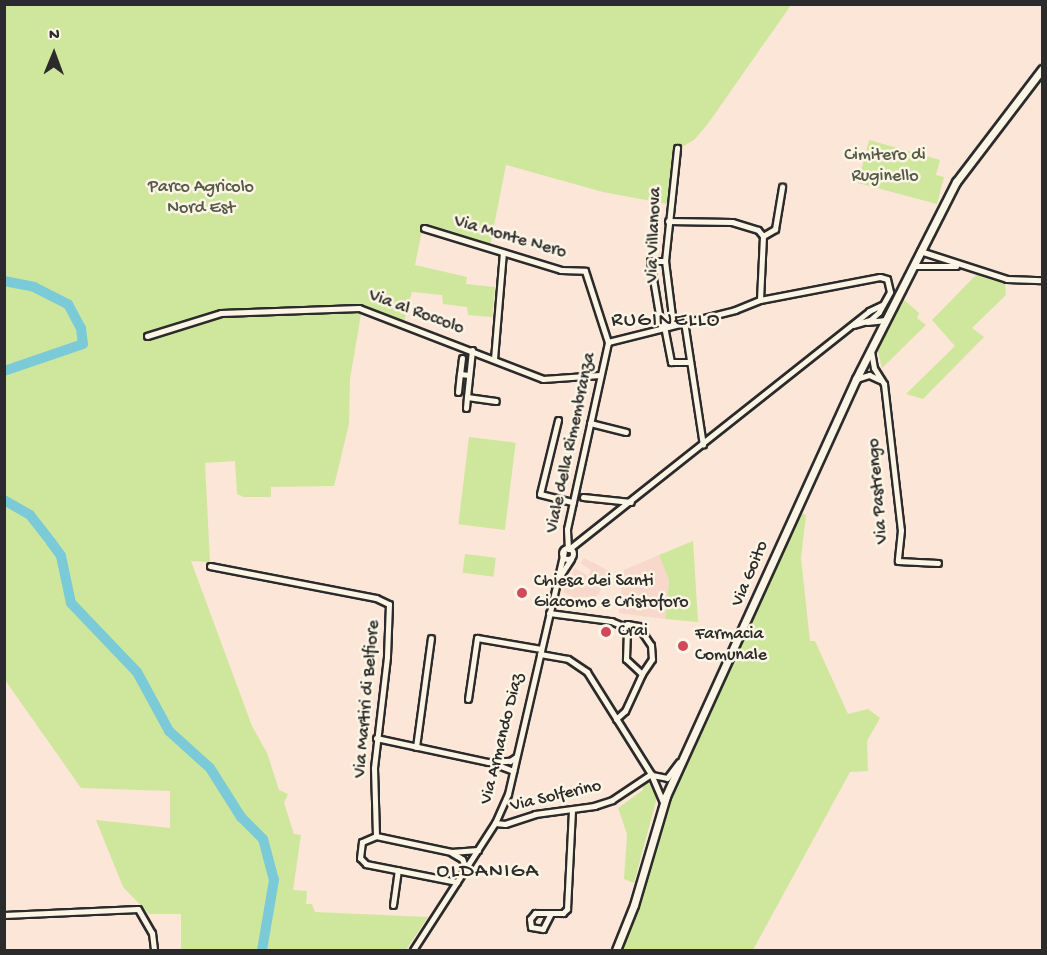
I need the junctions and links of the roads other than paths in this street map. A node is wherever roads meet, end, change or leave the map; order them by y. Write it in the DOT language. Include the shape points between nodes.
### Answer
graph roads {
  1 [pos="1042,69"];
  2 [pos="677,148"];
  3 [pos="782,187"];
  4 [pos="668,221"];
  5 [pos="424,228"];
  6 [pos="763,236"];
  7 [pos="920,251"];
  8 [pos="503,252"];
  9 [pos="934,256"];
  10 [pos="665,261"];
  11 [pos="913,266"];
  12 [pos="961,266"];
  13 [pos="929,267"];
  14 [pos="1042,280"];
  15 [pos="760,300"];
  16 [pos="882,305"];
  17 [pos="891,312"];
  18 [pos="863,316"];
  19 [pos="886,320"];
  20 [pos="684,321"];
  21 [pos="869,323"];
  22 [pos="673,324"];
  23 [pos="662,326"];
  24 [pos="852,326"];
  25 [pos="147,336"];
  26 [pos="877,338"];
  27 [pos="608,342"];
  28 [pos="472,350"];
  29 [pos="871,350"];
  30 [pos="462,358"];
  31 [pos="494,359"];
  32 [pos="690,362"];
  33 [pos="460,374"];
  34 [pos="470,375"];
  35 [pos="600,375"];
  36 [pos="856,379"];
  37 [pos="881,380"];
  38 [pos="458,392"];
  39 [pos="467,397"];
  40 [pos="496,401"];
  41 [pos="466,408"];
  42 [pos="558,420"];
  43 [pos="590,423"];
  44 [pos="626,432"];
  45 [pos="703,445"];
  46 [pos="583,497"];
  47 [pos="573,502"];
  48 [pos="631,502"];
  49 [pos="584,540"];
  50 [pos="567,550"];
  51 [pos="573,557"];
  52 [pos="938,563"];
  53 [pos="210,566"];
  54 [pos="556,583"];
  55 [pos="549,614"];
  56 [pos="625,627"];
  57 [pos="431,638"];
  58 [pos="540,651"];
  59 [pos="642,674"];
  60 [pos="468,699"];
  61 [pos="616,719"];
  62 [pos="376,738"];
  63 [pos="416,747"];
  64 [pos="516,757"];
  65 [pos="681,760"];
  66 [pos="488,762"];
  67 [pos="513,771"];
  68 [pos="651,774"];
  69 [pos="663,802"];
  70 [pos="572,811"];
  71 [pos="495,823"];
  72 [pos="375,836"];
  73 [pos="478,850"];
  74 [pos="451,852"];
  75 [pos="466,868"];
  76 [pos="398,870"];
  77 [pos="457,882"];
  78 [pos="393,905"];
  79 [pos="551,913"];
  80 [pos="4,915"];
  81 [pos="154,951"];
  82 [pos="412,951"];
  83 [pos="616,951"];
  1 -- 7 [label="street, Via Goito" via="967,164"];
  2 -- 4 [label="street, Via Villanova"];
  3 -- 6 [label="street" via="775,229"];
  4 -- 6 [label="street" via="738,223 758,230"];
  4 -- 10 [label="street, Via Villanova"];
  5 -- 8 [label="street, Via Monte Nero"];
  6 -- 15 [label="street"];
  7 -- 9 [label="street"];
  7 -- 11 [label="street, Via Goito"];
  8 -- 27 [label="street, Via Monte Nero" via="561,270 588,273"];
  8 -- 31 [label="street"];
  9 -- 12 [label="street"];
  9 -- 13 [label="street"];
  10 -- 22 [label="street, Via Villanova"];
  10 -- 23 [label="street" via="650,261"];
  11 -- 13 [label="street"];
  11 -- 17 [label="street, Via Goito"];
  12 -- 13 [label="street"];
  12 -- 14 [label="street" via="1007,279"];
  15 -- 16 [label="street" via="880,277 891,285"];
  15 -- 20 [label="street"];
  16 -- 17 [label="street"];
  16 -- 18 [label="street, Via Armando Diaz"];
  16 -- 21 [label="street"];
  17 -- 19 [label="street, Via Goito"];
  18 -- 21 [label="street"];
  18 -- 24 [label="street, Via Armando Diaz"];
  19 -- 21 [label="street, Via Armando Diaz"];
  19 -- 26 [label="street, Via Goito"];
  20 -- 22 [label="street"];
  20 -- 32 [label="street"];
  21 -- 24 [label="street, Via Armando Diaz"];
  21 -- 26 [label="street"];
  22 -- 23 [label="street"];
  23 -- 27 [label="street"];
  23 -- 32 [label="street" via="671,362"];
  24 -- 45 [label="street, Via Armando Diaz"];
  25 -- 28 [label="street, Via al Roccolo" via="221,313 344,307 364,308"];
  26 -- 29 [label="street, Via Goito"];
  27 -- 35 [label="street, Viale della Rimembranza"];
  28 -- 31 [label="street, Via al Roccolo"];
  28 -- 34 [label="street"];
  29 -- 36 [label="street, Via Goito"];
  29 -- 37 [label="street, Via Pastrengo" via="871,360"];
  30 -- 33 [label="street"];
  31 -- 35 [label="street, Via al Roccolo" via="552,381"];
  32 -- 45 [label="street"];
  33 -- 34 [label="street"];
  33 -- 38 [label="street"];
  34 -- 39 [label="street"];
  35 -- 43 [label="street, Viale della Rimembranza"];
  36 -- 37 [label="street" via="868,375"];
  36 -- 65 [label="street, Via Goito"];
  37 -- 52 [label="street, Via Pastrengo" via="901,530 898,561"];
  39 -- 40 [label="street"];
  39 -- 41 [label="street"];
  42 -- 47 [label="street" via="540,494"];
  43 -- 44 [label="street"];
  43 -- 47 [label="street, Viale della Rimembranza"];
  45 -- 48 [label="street, Via Armando Diaz"];
  46 -- 48 [label="street"];
  47 -- 50 [label="street, Viale della Rimembranza" via="565,541"];
  48 -- 49 [label="street, Via Armando Diaz"];
  49 -- 50 [label="street, Via Armando Diaz"];
  49 -- 51 [label="street, Via Armando Diaz"];
  50 -- 51 [label="street"];
  50 -- 51 [label="street" via="564,558"];
  50 -- 54 [label="street, Via Armando Diaz"];
  51 -- 54 [label="street, Via Armando Diaz"];
  53 -- 62 [label="street, Via Martiri di Belfiore" via="376,598 389,604 386,666"];
  54 -- 55 [label="street, Via Armando Diaz"];
  55 -- 56 [label="street" via="611,621"];
  55 -- 58 [label="street, Via Armando Diaz"];
  56 -- 59 [label="street" via="626,659"];
  56 -- 59 [label="street" via="636,624 650,641 652,659"];
  57 -- 63 [label="street"];
  58 -- 60 [label="street" via="477,638"];
  58 -- 61 [label="street" via="582,667"];
  58 -- 64 [label="street, Via Armando Diaz"];
  59 -- 61 [label="street" via="625,711"];
  61 -- 68 [label="street"];
  62 -- 63 [label="street"];
  62 -- 72 [label="street, Via Martiri di Belfiore"];
  63 -- 66 [label="street"];
  64 -- 66 [label="street"];
  64 -- 67 [label="street, Via Armando Diaz"];
  65 -- 68 [label="street, Via Solferino" via="667,778"];
  65 -- 69 [label="street, Via Goito"];
  66 -- 67 [label="street"];
  67 -- 71 [label="street, Via Armando Diaz"];
  68 -- 69 [label="street"];
  68 -- 70 [label="street, Via Solferino" via="612,800"];
  69 -- 83 [label="street, Via Goito" via="634,905"];
  70 -- 71 [label="street, Via Solferino"];
  70 -- 79 [label="street" via="567,909 562,914"];
  71 -- 73 [label="street, Via Armando Diaz"];
  72 -- 74 [label="street"];
  72 -- 76 [label="street" via="362,842 360,853 366,864"];
  73 -- 74 [label="street"];
  73 -- 75 [label="street, Via Armando Diaz"];
  74 -- 75 [label="street" via="462,859"];
  75 -- 77 [label="street, Via Armando Diaz"];
  76 -- 77 [label="street"];
  76 -- 78 [label="street"];
  77 -- 82 [label="street, Via Armando Diaz"];
  80 -- 81 [label="street" via="138,909 152,933"];
}
